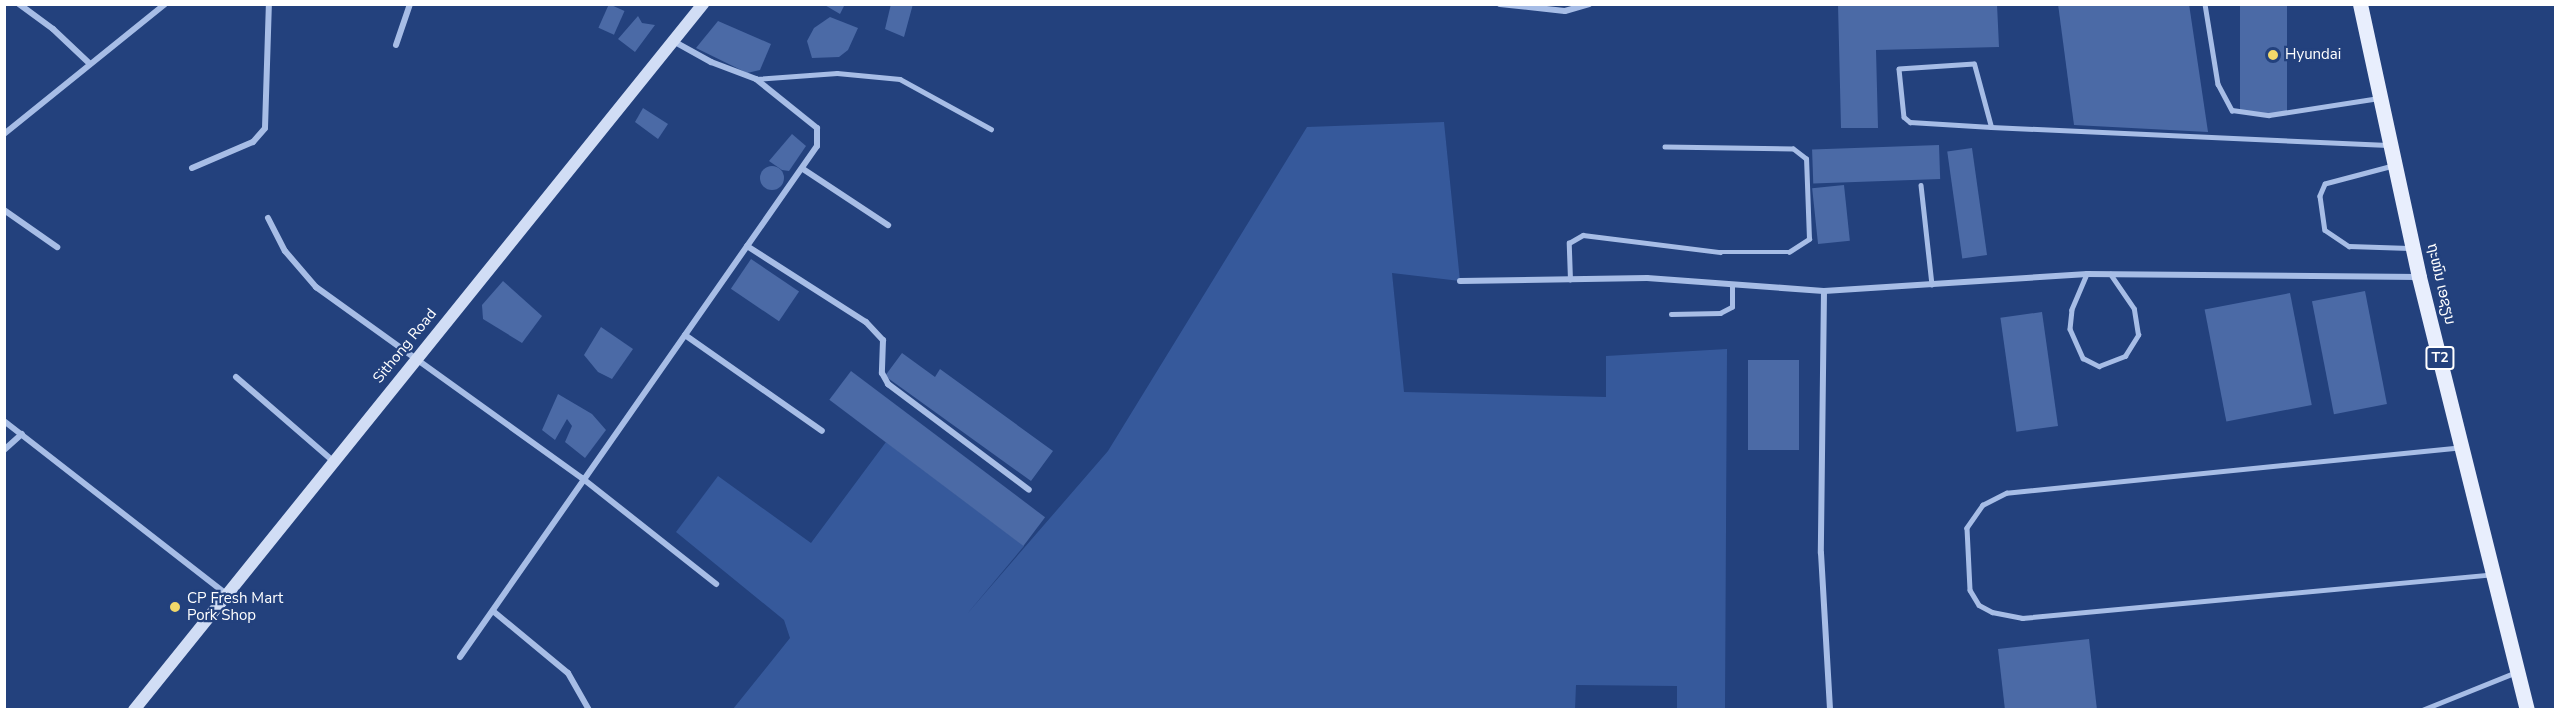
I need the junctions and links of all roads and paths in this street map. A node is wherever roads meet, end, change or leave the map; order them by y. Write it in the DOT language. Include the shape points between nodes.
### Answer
graph roads {
  1 [pos="19,4"];
  2 [pos="165,4"];
  3 [pos="269,4"];
  4 [pos="410,4"];
  5 [pos="703,4"];
  6 [pos="1500,4"];
  7 [pos="1589,4"];
  8 [pos="2205,4"];
  9 [pos="2360,4"];
  10 [pos="673,41"];
  11 [pos="396,45"];
  12 [pos="90,64"];
  13 [pos="756,79"];
  14 [pos="2381,98"];
  15 [pos="1991,127"];
  16 [pos="991,129"];
  17 [pos="4,134"];
  18 [pos="2391,145"];
  19 [pos="1665,147"];
  20 [pos="2396,165"];
  21 [pos="192,168"];
  22 [pos="803,169"];
  23 [pos="1921,185"];
  24 [pos="4,210"];
  25 [pos="268,218"];
  26 [pos="888,225"];
  27 [pos="747,246"];
  28 [pos="57,247"];
  29 [pos="2414,248"];
  30 [pos="2087,274"];
  31 [pos="2109,274"];
  32 [pos="2419,277"];
  33 [pos="1570,280"];
  34 [pos="1460,281"];
  35 [pos="1932,284"];
  36 [pos="1732,286"];
  37 [pos="1824,291"];
  38 [pos="1671,314"];
  39 [pos="685,334"];
  40 [pos="416,356"];
  41 [pos="236,377"];
  42 [pos="4,421"];
  43 [pos="822,431"];
  44 [pos="22,434"];
  45 [pos="2462,448"];
  46 [pos="4,450"];
  47 [pos="333,461"];
  48 [pos="582,478"];
  49 [pos="1029,490"];
  50 [pos="2493,574"];
  51 [pos="716,584"];
  52 [pos="226,594"];
  53 [pos="493,611"];
  54 [pos="460,657"];
  55 [pos="2517,672"];
  56 [pos="136,709"];
  57 [pos="589,710"];
  58 [pos="1830,710"];
  59 [pos="2422,710"];
  60 [pos="2527,710"];
  1 -- 12 [label="street" via="53,28"];
  2 -- 12 [label="street"];
  3 -- 21 [label="street" via="265,128 254,142"];
  4 -- 11 [label="street"];
  5 -- 10 [label="main road, Sithong Road"];
  6 -- 7 [label="street" via="1565,11"];
  8 -- 14 [label="lane" via="2218,84 2232,110 2270,115"];
  9 -- 14 [label="main road, ຖະໜົນ ເອຊຽນ / T2"];
  10 -- 13 [label="street" via="711,63"];
  10 -- 40 [label="main road, Sithong Road"];
  12 -- 17 [label="street"];
  13 -- 16 [label="lane" via="837,73 900,79"];
  13 -- 22 [label="street" via="817,128 817,146"];
  14 -- 18 [label="main road, ຖະໜົນ ເອຊຽນ / T2"];
  15 -- 15 [label="lane" via="1907,121 1899,69 1974,64"];
  15 -- 18 [label="lane"];
  18 -- 20 [label="main road, ຖະໜົນ ເອຊຽນ / T2"];
  19 -- 33 [label="lane" via="1793,150 1806,159 1809,239 1789,252 1720,252 1583,235 1569,243"];
  20 -- 29 [label="main road, ຖະໜົນ ເອຊຽນ / T2"];
  20 -- 29 [label="lane" via="2325,184 2320,196 2325,230 2349,246"];
  22 -- 26 [label="street"];
  22 -- 27 [label="street"];
  23 -- 35 [label="lane"];
  24 -- 28 [label="street"];
  25 -- 40 [label="street" via="285,251 316,287"];
  27 -- 39 [label="street"];
  27 -- 49 [label="street" via="866,322 883,340 882,373 888,384"];
  29 -- 32 [label="main road, ຖະໜົນ ເອຊຽນ / T2"];
  30 -- 31 [label="street"];
  30 -- 31 [label="lane" via="2072,310 2070,329 2082,358 2099,366 2125,356 2138,335 2134,309"];
  30 -- 35 [label="street"];
  31 -- 32 [label="street"];
  32 -- 45 [label="main road, ຖະໜົນ ເອຊຽນ / T2"];
  33 -- 34 [label="street"];
  33 -- 36 [label="street" via="1647,278"];
  35 -- 37 [label="street"];
  36 -- 37 [label="street"];
  36 -- 38 [label="lane" via="1732,307 1720,313"];
  37 -- 58 [label="street" via="1821,553"];
  39 -- 43 [label="street"];
  39 -- 48 [label="street"];
  40 -- 47 [label="main road, Sithong Road"];
  40 -- 48 [label="street"];
  41 -- 47 [label="street"];
  42 -- 44 [label="street"];
  44 -- 46 [label="street"];
  44 -- 52 [label="street"];
  45 -- 50 [label="main road, ຖະໜົນ ເອຊຽນ / T2"];
  45 -- 50 [label="lane" via="2007,493 1983,505 1967,528 1970,590 1979,605 2022,618"];
  47 -- 52 [label="main road, Sithong Road"];
  48 -- 51 [label="street"];
  48 -- 53 [label="street"];
  50 -- 55 [label="main road, ຖະໜົນ ເອຊຽນ / T2"];
  52 -- 56 [label="main road, Sithong Road"];
  53 -- 54 [label="street"];
  53 -- 57 [label="street" via="568,673"];
  55 -- 59 [label="lane"];
  55 -- 60 [label="main road, ຖະໜົນ ເອຊຽນ / T2"];
}
